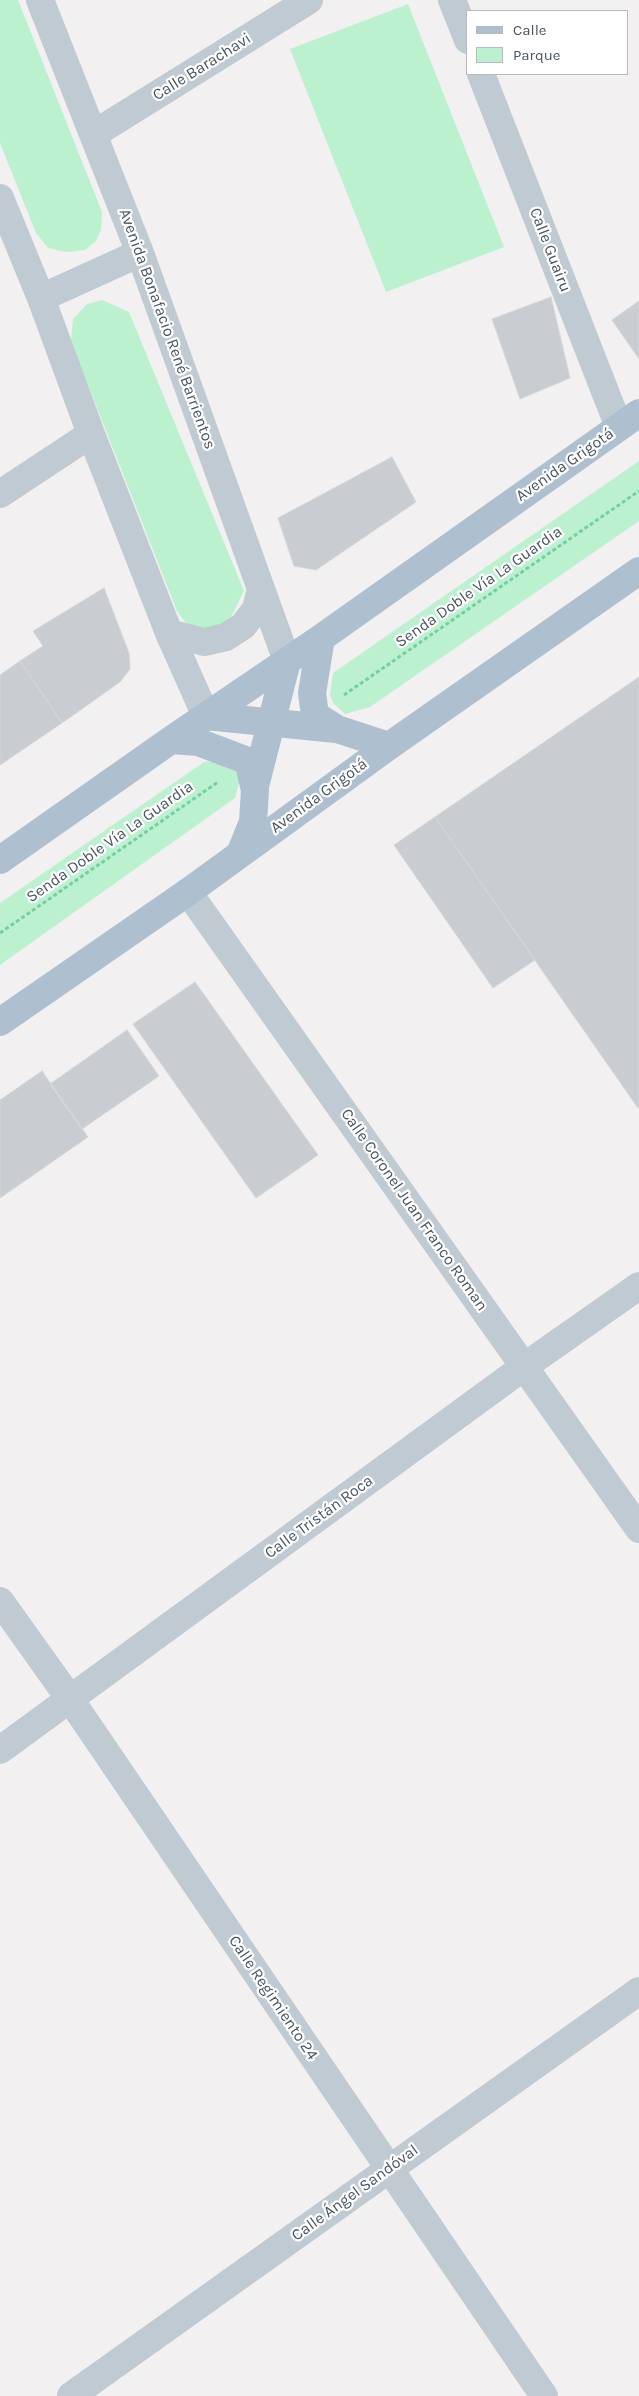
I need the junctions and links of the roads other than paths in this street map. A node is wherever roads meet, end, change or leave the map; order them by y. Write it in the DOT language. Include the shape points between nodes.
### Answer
graph roads {
  1 [pos="40,0"];
  2 [pos="309,0"];
  3 [pos="452,0"];
  4 [pos="466,35"];
  5 [pos="481,75"];
  6 [pos="94,134"];
  7 [pos="0,198"];
  8 [pos="140,253"];
  9 [pos="41,298"];
  10 [pos="629,420"];
  11 [pos="90,434"];
  12 [pos="0,494"];
  13 [pos="639,571"];
  14 [pos="261,589"];
  15 [pos="169,633"];
  16 [pos="322,638"];
  17 [pos="287,661"];
  18 [pos="206,716"];
  19 [pos="272,723"];
  20 [pos="337,729"];
  21 [pos="171,740"];
  22 [pos="389,746"];
  23 [pos="254,790"];
  24 [pos="240,854"];
  25 [pos="0,860"];
  26 [pos="188,892"];
  27 [pos="0,1022"];
  28 [pos="639,1286"];
  29 [pos="525,1366"];
  30 [pos="639,1528"];
  31 [pos="0,1601"];
  32 [pos="70,1699"];
  33 [pos="0,1750"];
  34 [pos="639,1991"];
  35 [pos="390,2168"];
  36 [pos="71,2396"];
  37 [pos="544,2396"];
  1 -- 6 [label="street, Avenida Bonafacio René Barrientos"];
  2 -- 6 [label="street, Calle Barachavi"];
  3 -- 4 [label="street"];
  5 -- 10 [label="street, Calle Guairu"];
  6 -- 8 [label="street, Avenida Bonafacio René Barrientos"];
  7 -- 9 [label="street"];
  8 -- 9 [label="street"];
  8 -- 14 [label="street, Avenida Bonafacio René Barrientos"];
  9 -- 11 [label="street"];
  10 -- 16 [label="main road, Avenida Grigotá"];
  11 -- 12 [label="street"];
  11 -- 15 [label="street"];
  13 -- 22 [label="main road, Avenida Grigotá"];
  14 -- 15 [label="street" via="256,609 244,626 226,638 204,642"];
  14 -- 17 [label="street, Avenida Bonafacio René Barrientos"];
  15 -- 18 [label="street"];
  16 -- 17 [label="main road, Avenida Grigotá"];
  16 -- 20 [label="main road" via="312,693 315,715"];
  17 -- 18 [label="main road, Avenida Grigotá"];
  17 -- 19 [label="main road"];
  18 -- 19 [label="main road"];
  18 -- 21 [label="main road, Avenida Grigotá"];
  19 -- 20 [label="main road"];
  19 -- 23 [label="main road"];
  20 -- 22 [label="main road"];
  21 -- 23 [label="main road" via="198,742 248,761"];
  21 -- 25 [label="main road, Avenida Grigotá"];
  22 -- 24 [label="main road, Avenida Grigotá"];
  23 -- 24 [label="main road" via="253,822"];
  24 -- 26 [label="main road, Avenida Grigotá"];
  26 -- 27 [label="main road, Avenida Grigotá"];
  26 -- 29 [label="street, Calle Coronel Juan Franco Roman"];
  28 -- 29 [label="street, Calle Tristán Roca"];
  29 -- 30 [label="street, Calle Coronel Juan Franco Roman"];
  29 -- 32 [label="street, Calle Tristán Roca"];
  31 -- 32 [label="street, Calle Regimiento 24"];
  32 -- 33 [label="street, Calle Tristán Roca"];
  32 -- 35 [label="street, Calle Regimiento 24"];
  34 -- 35 [label="street, Calle Ángel Sandóval"];
  35 -- 36 [label="street, Calle Ángel Sandóval"];
  35 -- 37 [label="street, Calle Regimiento 24"];
}
